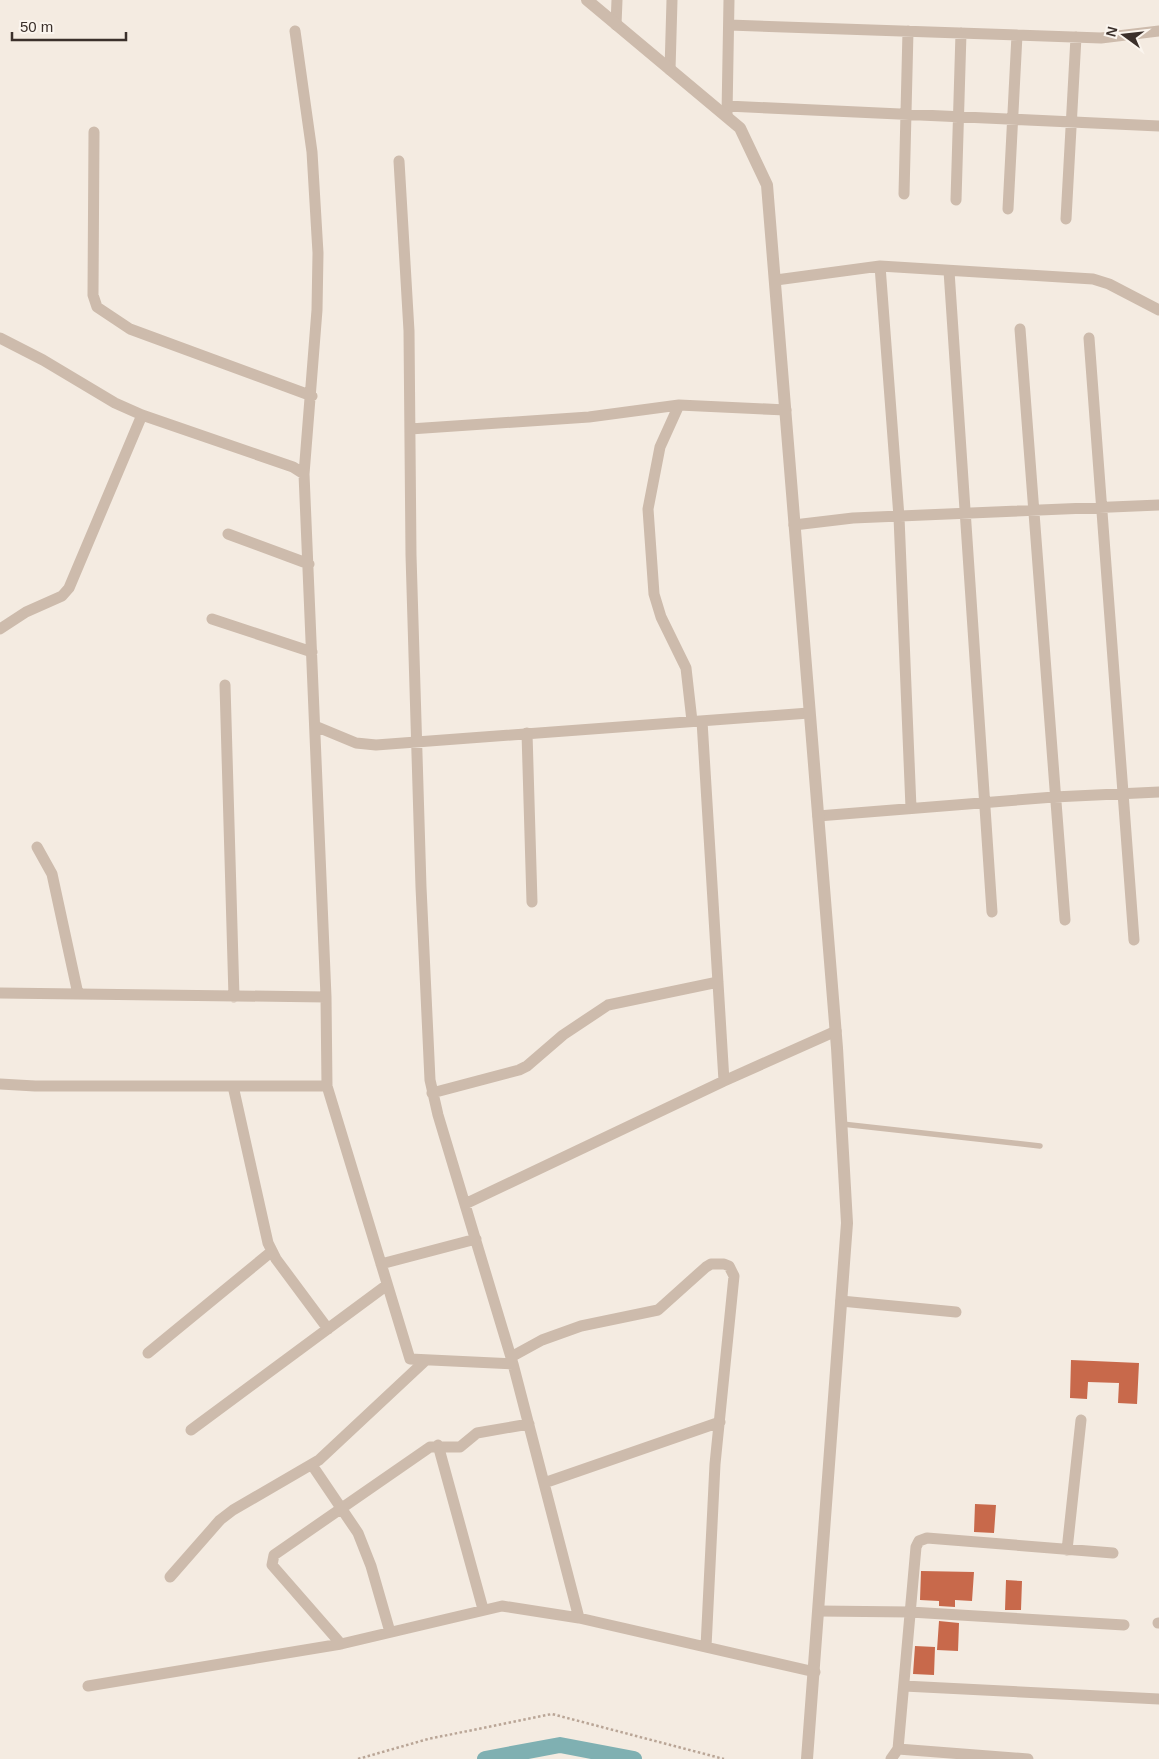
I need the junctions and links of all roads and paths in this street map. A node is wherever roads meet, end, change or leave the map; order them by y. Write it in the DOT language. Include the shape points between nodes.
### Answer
graph roads {
  1 [pos="587,0"];
  2 [pos="617,0"];
  3 [pos="672,0"];
  4 [pos="729,0"];
  5 [pos="616,25"];
  6 [pos="729,25"];
  7 [pos="908,31"];
  8 [pos="1159,31"];
  9 [pos="295,32"];
  10 [pos="962,33"];
  11 [pos="1017,35"];
  12 [pos="1076,37"];
  13 [pos="670,70"];
  14 [pos="727,112"];
  15 [pos="906,114"];
  16 [pos="960,117"];
  17 [pos="1014,119"];
  18 [pos="1071,122"];
  19 [pos="1159,126"];
  20 [pos="94,132"];
  21 [pos="399,160"];
  22 [pos="904,194"];
  23 [pos="956,200"];
  24 [pos="1008,209"];
  25 [pos="1066,219"];
  26 [pos="880,266"];
  27 [pos="949,271"];
  28 [pos="776,280"];
  29 [pos="1159,310"];
  30 [pos="1020,329"];
  31 [pos="0,338"];
  32 [pos="1089,338"];
  33 [pos="312,396"];
  34 [pos="679,405"];
  35 [pos="786,410"];
  36 [pos="142,415"];
  37 [pos="410,429"];
  38 [pos="304,474"];
  39 [pos="1159,505"];
  40 [pos="1101,509"];
  41 [pos="1034,512"];
  42 [pos="965,515"];
  43 [pos="899,517"];
  44 [pos="794,525"];
  45 [pos="228,534"];
  46 [pos="309,564"];
  47 [pos="212,619"];
  48 [pos="0,629"];
  49 [pos="312,652"];
  50 [pos="225,685"];
  51 [pos="809,713"];
  52 [pos="697,721"];
  53 [pos="315,726"];
  54 [pos="527,733"];
  55 [pos="417,741"];
  56 [pos="1159,792"];
  57 [pos="1124,794"];
  58 [pos="1054,797"];
  59 [pos="984,802"];
  60 [pos="911,808"];
  61 [pos="818,816"];
  62 [pos="37,847"];
  63 [pos="532,902"];
  64 [pos="992,912"];
  65 [pos="1065,920"];
  66 [pos="1134,940"];
  67 [pos="718,982"];
  68 [pos="0,993"];
  69 [pos="78,994"];
  70 [pos="234,997"];
  71 [pos="326,997"];
  72 [pos="836,1031"];
  73 [pos="724,1081"];
  74 [pos="0,1084"];
  75 [pos="233,1086"];
  76 [pos="327,1086"];
  77 [pos="432,1093"];
  78 [pos="842,1124"];
  79 [pos="1040,1146"];
  80 [pos="465,1204"];
  81 [pos="476,1239"];
  82 [pos="272,1252"];
  83 [pos="381,1264"];
  84 [pos="387,1285"];
  85 [pos="842,1301"];
  86 [pos="956,1312"];
  87 [pos="328,1329"];
  88 [pos="148,1353"];
  89 [pos="426,1360"];
  90 [pos="512,1360"];
  91 [pos="1081,1420"];
  92 [pos="720,1422"];
  93 [pos="528,1424"];
  94 [pos="191,1430"];
  95 [pos="438,1445"];
  96 [pos="312,1465"];
  97 [pos="544,1483"];
  98 [pos="342,1508"];
  99 [pos="1067,1550"];
  100 [pos="1113,1553"];
  101 [pos="170,1576"];
  102 [pos="483,1609"];
  103 [pos="819,1611"];
  104 [pos="910,1612"];
  105 [pos="579,1618"];
  106 [pos="1124,1625"];
  107 [pos="390,1632"];
  108 [pos="341,1644"];
  109 [pos="706,1647"];
  110 [pos="815,1672"];
  111 [pos="88,1686"];
  112 [pos="904,1686"];
  113 [pos="1159,1699"];
  114 [pos="898,1748"];
  115 [pos="358,1759"];
  116 [pos="724,1759"];
  117 [pos="807,1759"];
  118 [pos="891,1759"];
  119 [pos="1028,1759"];
  1 -- 5 [label="street"];
  2 -- 5 [label="street"];
  3 -- 13 [label="street"];
  4 -- 6 [label="street"];
  5 -- 13 [label="street"];
  6 -- 7 [label="street"];
  6 -- 14 [label="street"];
  7 -- 10 [label="street"];
  7 -- 15 [label="street"];
  8 -- 12 [label="street" via="1117,38"];
  9 -- 33 [label="street" via="317,200 317,310"];
  10 -- 11 [label="street"];
  10 -- 16 [label="street"];
  11 -- 12 [label="street"];
  11 -- 17 [label="street"];
  12 -- 18 [label="street"];
  13 -- 14 [label="street"];
  14 -- 15 [label="street"];
  14 -- 28 [label="street" via="740,128 767,185"];
  15 -- 16 [label="street"];
  15 -- 22 [label="street"];
  16 -- 17 [label="street"];
  16 -- 23 [label="street"];
  17 -- 18 [label="street"];
  17 -- 24 [label="street"];
  18 -- 19 [label="street"];
  18 -- 25 [label="street"];
  20 -- 33 [label="street" via="93,295 97,307 130,329"];
  21 -- 37 [label="street" via="409,331"];
  26 -- 27 [label="street"];
  26 -- 28 [label="street"];
  26 -- 43 [label="street"];
  27 -- 29 [label="street" via="1102,281"];
  27 -- 42 [label="street"];
  28 -- 35 [label="street"];
  30 -- 41 [label="street"];
  31 -- 36 [label="street"];
  32 -- 40 [label="street"];
  33 -- 38 [label="street"];
  34 -- 35 [label="street"];
  34 -- 37 [label="street" via="589,417"];
  34 -- 52 [label="street" via="660,447 648,510 654,594 661,617 686,668"];
  35 -- 44 [label="street"];
  36 -- 38 [label="street" via="293,467"];
  36 -- 48 [label="street" via="69,588 62,596 26,612"];
  37 -- 55 [label="street"];
  38 -- 46 [label="street"];
  39 -- 40 [label="street"];
  40 -- 41 [label="street"];
  40 -- 57 [label="street"];
  41 -- 42 [label="street"];
  41 -- 58 [label="street"];
  42 -- 43 [label="street"];
  42 -- 59 [label="street"];
  43 -- 44 [label="street"];
  43 -- 60 [label="street"];
  44 -- 51 [label="street"];
  45 -- 46 [label="street"];
  46 -- 49 [label="street"];
  47 -- 49 [label="street"];
  49 -- 53 [label="street"];
  50 -- 70 [label="street"];
  51 -- 52 [label="street"];
  51 -- 61 [label="street"];
  52 -- 54 [label="street"];
  52 -- 67 [label="street"];
  53 -- 55 [label="street" via="364,745"];
  53 -- 71 [label="street"];
  54 -- 55 [label="street"];
  54 -- 63 [label="street"];
  55 -- 77 [label="street"];
  56 -- 57 [label="street"];
  57 -- 58 [label="street"];
  57 -- 66 [label="street"];
  58 -- 59 [label="street"];
  58 -- 65 [label="street"];
  59 -- 60 [label="street"];
  59 -- 64 [label="street"];
  60 -- 61 [label="street"];
  61 -- 72 [label="street"];
  62 -- 69 [label="street" via="52,874"];
  67 -- 73 [label="street"];
  67 -- 77 [label="street" via="608,1005 519,1070"];
  68 -- 69 [label="street"];
  69 -- 70 [label="street"];
  70 -- 71 [label="street"];
  71 -- 76 [label="street"];
  72 -- 73 [label="street"];
  72 -- 78 [label="street"];
  73 -- 80 [label="street"];
  74 -- 75 [label="street"];
  75 -- 76 [label="street"];
  75 -- 82 [label="street"];
  76 -- 83 [label="street"];
  77 -- 80 [label="street"];
  78 -- 79 [label="lane"];
  78 -- 85 [label="street" via="847,1222"];
  80 -- 81 [label="street"];
  81 -- 83 [label="street"];
  81 -- 90 [label="street"];
  82 -- 87 [label="street"];
  82 -- 88 [label="street"];
  83 -- 84 [label="street"];
  84 -- 87 [label="street"];
  84 -- 89 [label="street" via="410,1359"];
  85 -- 86 [label="street"];
  85 -- 103 [label="street"];
  87 -- 94 [label="street"];
  89 -- 90 [label="street"];
  89 -- 96 [label="street"];
  90 -- 92 [label="street" via="542,1340 582,1326 658,1310 706,1267 724,1264 729,1266 734,1276"];
  90 -- 93 [label="street"];
  91 -- 99 [label="street"];
  92 -- 97 [label="street"];
  92 -- 109 [label="street"];
  93 -- 95 [label="street" via="477,1433 460,1447"];
  93 -- 97 [label="street"];
  95 -- 98 [label="street" via="430,1447"];
  95 -- 102 [label="street"];
  96 -- 98 [label="street"];
  96 -- 101 [label="street" via="220,1520"];
  97 -- 105 [label="street"];
  98 -- 107 [label="street" via="358,1533 372,1566"];
  98 -- 108 [label="street" via="271,1560"];
  99 -- 100 [label="street"];
  99 -- 104 [label="street" via="927,1538 919,1541"];
  102 -- 105 [label="street" via="512,1606"];
  102 -- 107 [label="street"];
  103 -- 104 [label="street"];
  103 -- 110 [label="street"];
  104 -- 106 [label="street"];
  104 -- 112 [label="street"];
  105 -- 109 [label="street"];
  107 -- 108 [label="street"];
  108 -- 111 [label="street"];
  109 -- 110 [label="street"];
  110 -- 117 [label="street"];
  112 -- 113 [label="street"];
  112 -- 114 [label="street"];
  114 -- 118 [label="street"];
  114 -- 119 [label="street"];
  115 -- 116 [label="path" via="428,1739 552,1714"];
}
